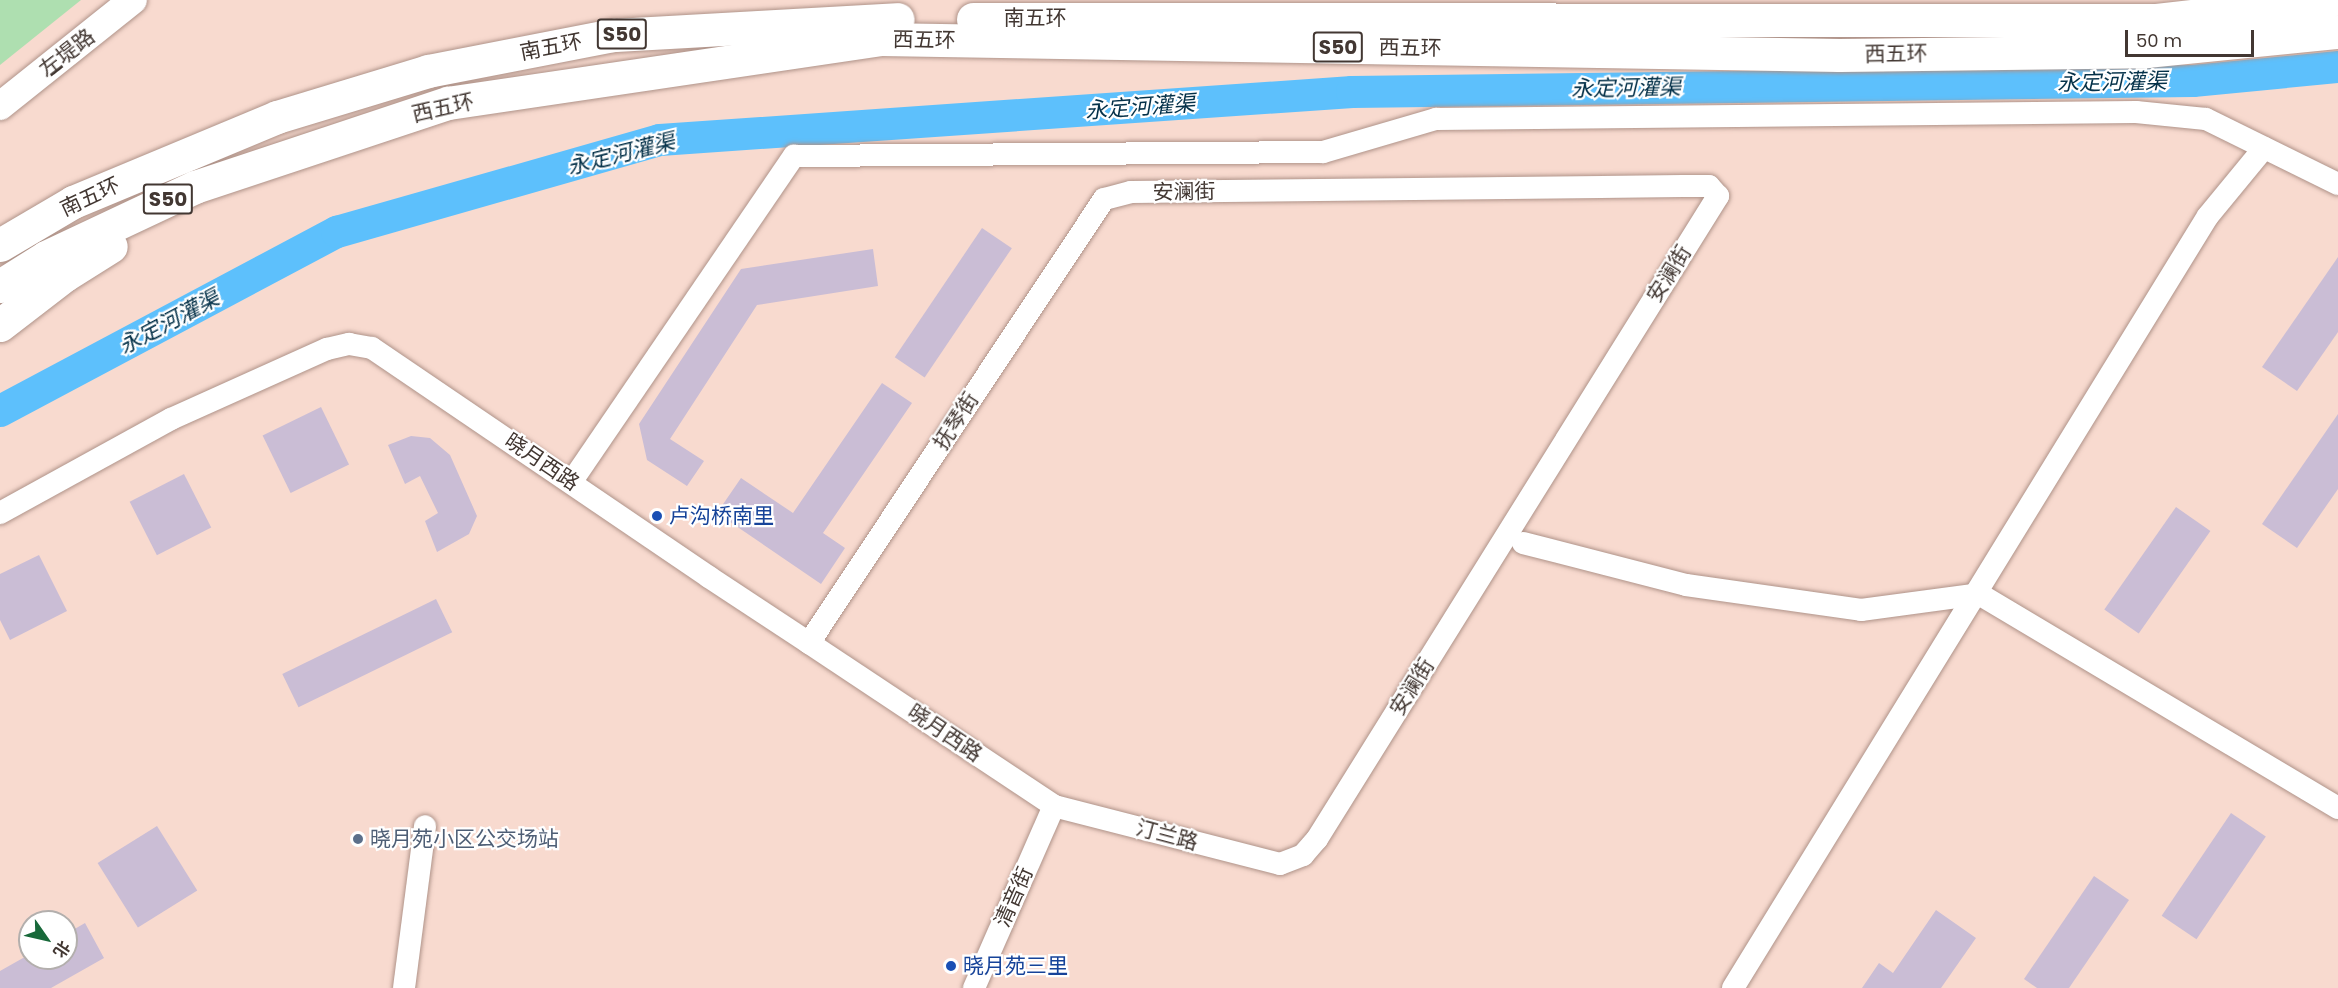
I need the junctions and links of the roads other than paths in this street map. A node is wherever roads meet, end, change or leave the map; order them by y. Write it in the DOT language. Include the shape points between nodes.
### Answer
graph roads {
  1 [pos="133,0"];
  2 [pos="1083,0"];
  3 [pos="2334,0"];
  4 [pos="1281,16"];
  5 [pos="2338,32"];
  6 [pos="0,106"];
  7 [pos="346,135"];
  8 [pos="2264,148"];
  9 [pos="2338,184"];
  10 [pos="1104,199"];
  11 [pos="0,245"];
  12 [pos="0,286"];
  13 [pos="0,325"];
  14 [pos="572,481"];
  15 [pos="0,513"];
  16 [pos="1523,543"];
  17 [pos="1978,594"];
  18 [pos="809,643"];
  19 [pos="1054,806"];
  20 [pos="2338,808"];
  21 [pos="425,826"];
  22 [pos="1280,864"];
  23 [pos="404,988"];
  24 [pos="974,988"];
  25 [pos="1732,988"];
  1 -- 6 [label="main road, 左堤路"];
  2 -- 4 [label="highway"];
  3 -- 4 [label="highway, 西五环 / S50" via="2155,20"];
  4 -- 11 [label="highway, 南五环 / S50" via="850,20 614,35 428,71 277,117 74,202"];
  5 -- 7 [label="highway, 西五环 / S50" via="2145,51 1839,55 880,39 448,103"];
  7 -- 12 [label="highway, 南五环 / S50" via="195,187 46,257"];
  7 -- 13 [label="highway" via="114,244 66,274"];
  8 -- 9 [label="street"];
  8 -- 14 [label="street" via="2206,119 2136,111 1436,119 1323,152 794,156"];
  8 -- 17 [label="street" via="2208,216"];
  10 -- 18 [label="street, 抚琴街"];
  10 -- 22 [label="street, 安澜街" via="1131,192 1683,186 1709,186 1718,196 1317,839 1303,855"];
  14 -- 15 [label="street, 晓月西路" via="372,348 350,344 327,348 171,419"];
  14 -- 18 [label="street, 晓月西路"];
  16 -- 17 [label="street" via="1686,585 1861,610"];
  17 -- 20 [label="street"];
  17 -- 25 [label="street"];
  18 -- 19 [label="street, 晓月西路"];
  19 -- 22 [label="street, 汀兰路"];
  19 -- 24 [label="street, 清音街"];
  21 -- 23 [label="street"];
}
